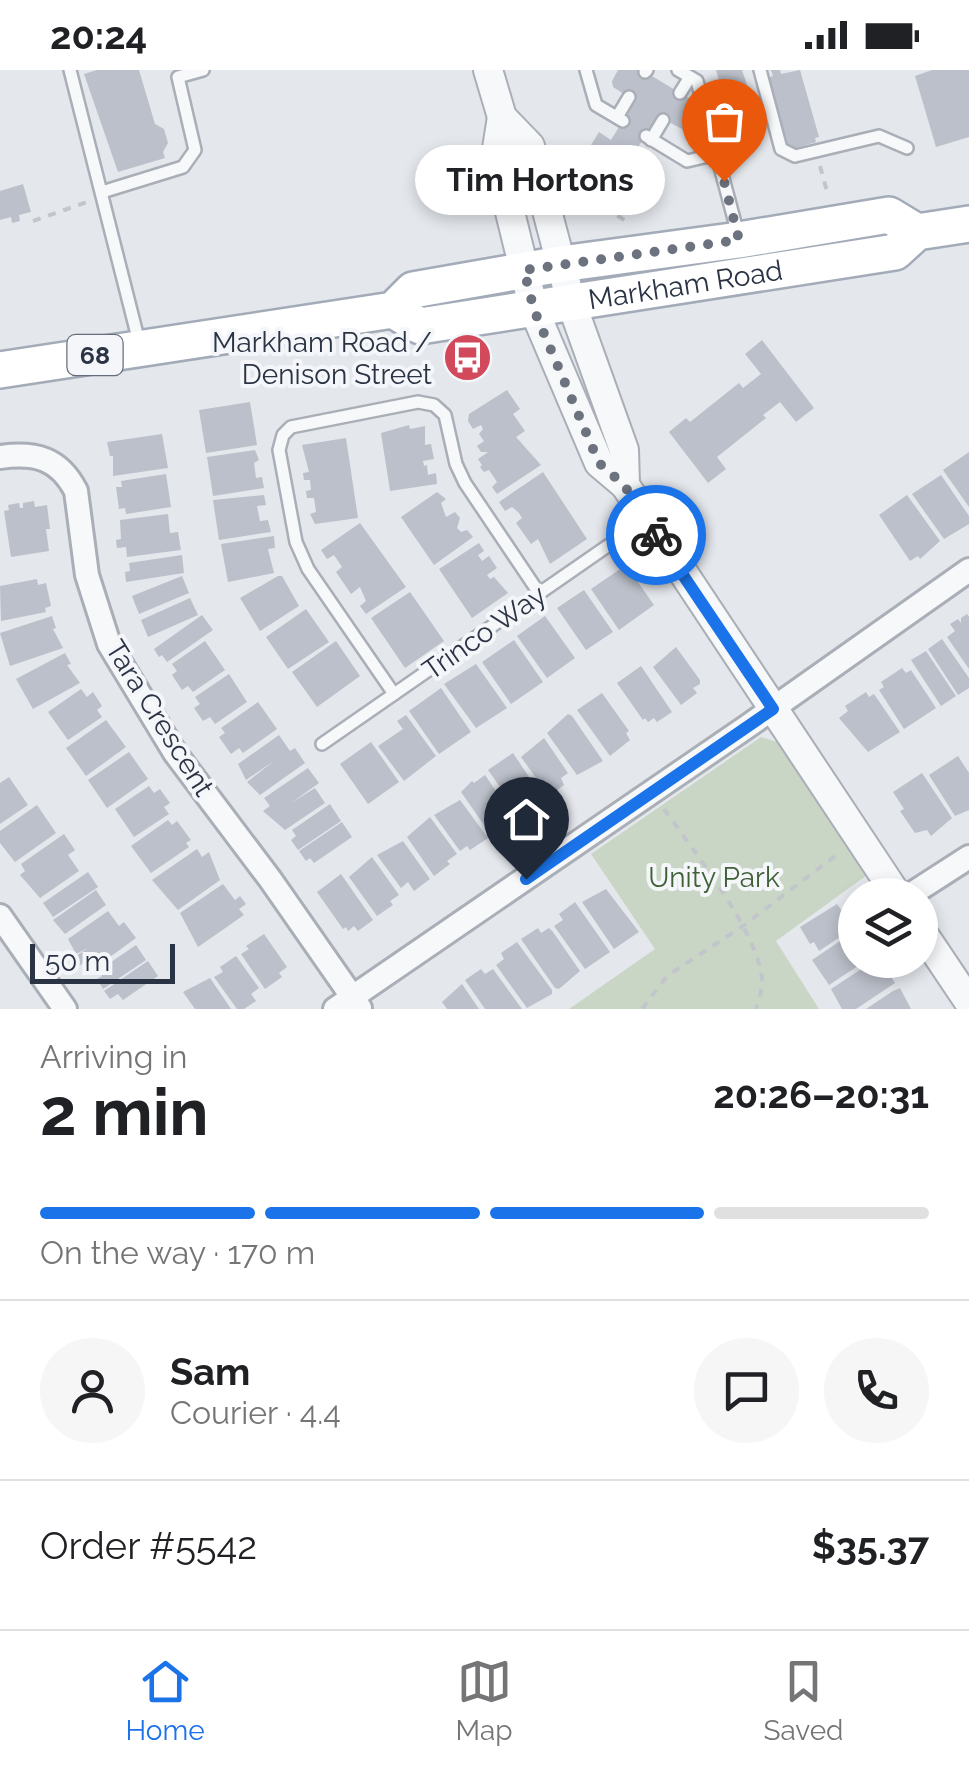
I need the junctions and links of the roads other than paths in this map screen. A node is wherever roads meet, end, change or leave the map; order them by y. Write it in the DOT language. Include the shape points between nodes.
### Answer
graph roads {
  1 [pos="70,70"];
  2 [pos="203,70"];
  3 [pos="488,70"];
  4 [pos="586,70"];
  5 [pos="760,70"];
  6 [pos="683,72"];
  7 [pos="680,93"];
  8 [pos="629,98"];
  9 [pos="734,102"];
  10 [pos="502,116"];
  11 [pos="663,120"];
  12 [pos="907,148"];
  13 [pos="716,154"];
  14 [pos="102,194"];
  15 [pos="969,224"];
  16 [pos="917,232"];
  17 [pos="739,240"];
  18 [pos="561,264"];
  19 [pos="524,270"];
  20 [pos="571,302"];
  21 [pos="393,310"];
  22 [pos="534,310"];
  23 [pos="141,348"];
  24 [pos="0,370"];
  25 [pos="0,458"];
  26 [pos="624,485"];
  27 [pos="646,520"];
  28 [pos="969,570"];
  29 [pos="539,594"];
  30 [pos="394,694"];
  31 [pos="773,709"];
  32 [pos="322,744"];
  33 [pos="969,857"];
  34 [pos="887,878"];
  35 [pos="936,878"];
  36 [pos="0,916"];
  37 [pos="938,956"];
  38 [pos="969,1002"];
  39 [pos="349,1005"];
  40 [pos="65,1009"];
  1 -- 14 [label="lane"];
  2 -- 14 [label="lane" via="178,78 194,150 183,168"];
  3 -- 10 [label="street"];
  4 -- 8 [label="lane" via="596,104 620,120"];
  5 -- 12 [label="lane" via="781,149 796,156 879,136"];
  6 -- 7 [label="lane"];
  6 -- 13 [label="lane" via="697,81"];
  9 -- 13 [label="lane" via="740,122"];
  10 -- 18 [label="street" via="530,146"];
  10 -- 19 [label="street" via="496,155"];
  11 -- 13 [label="lane" via="648,138 687,161"];
  13 -- 17 [label="lane"];
  14 -- 23 [label="lane"];
  15 -- 16 [label="main road, Markham Road / 68"];
  16 -- 17 [label="main road, Markham Road / 68" via="889,216"];
  16 -- 20 [label="main road, Markham Road / 68" via="895,252"];
  17 -- 18 [label="main road, Markham Road / 68"];
  18 -- 19 [label="main road, Markham Road / 68"];
  18 -- 20 [label="street"];
  19 -- 21 [label="main road, Markham Road / 68" via="413,290"];
  19 -- 22 [label="street"];
  20 -- 22 [label="main road, Markham Road / 68"];
  20 -- 26 [label="street" via="624,450"];
  21 -- 22 [label="main road, Markham Road / 68" via="420,326"];
  21 -- 23 [label="main road, Markham Road / 68"];
  22 -- 26 [label="street" via="599,463"];
  23 -- 24 [label="main road, Markham Road / 68"];
  25 -- 39 [label="street, Tara Crescent" via="38,455 70,479 109,644 175,753 270,878"];
  26 -- 27 [label="street"];
  27 -- 29 [label="lane, Trinco Way"];
  27 -- 31 [label="street"];
  28 -- 31 [label="street"];
  29 -- 30 [label="lane, Trinco Way"];
  29 -- 30 [label="lane" via="465,483 448,419 438,408 418,402 293,426 279,450 296,542"];
  30 -- 32 [label="lane, Trinco Way"];
  31 -- 34 [label="street"];
  31 -- 39 [label="street"];
  33 -- 35 [label="street"];
  36 -- 40 [label="street"];
  37 -- 38 [label="street"];
}
